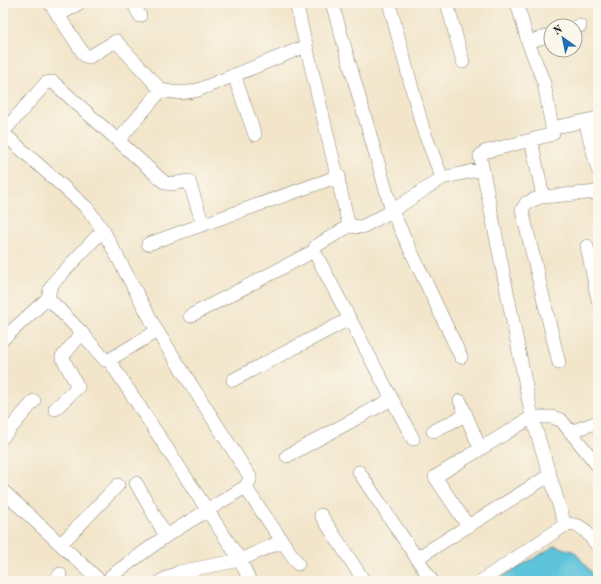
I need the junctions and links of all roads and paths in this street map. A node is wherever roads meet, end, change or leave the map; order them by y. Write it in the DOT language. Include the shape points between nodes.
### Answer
graph roads {
  1 [pos="50,3"];
  2 [pos="79,3"];
  3 [pos="132,3"];
  4 [pos="296,3"];
  5 [pos="332,3"];
  6 [pos="388,3"];
  7 [pos="447,3"];
  8 [pos="517,3"];
  9 [pos="58,16"];
  10 [pos="140,16"];
  11 [pos="543,37"];
  12 [pos="528,42"];
  13 [pos="306,46"];
  14 [pos="463,62"];
  15 [pos="234,75"];
  16 [pos="161,90"];
  17 [pos="598,118"];
  18 [pos="585,121"];
  19 [pos="552,128"];
  20 [pos="3,132"];
  21 [pos="255,136"];
  22 [pos="531,140"];
  23 [pos="118,141"];
  24 [pos="482,169"];
  25 [pos="598,170"];
  26 [pos="338,176"];
  27 [pos="442,178"];
  28 [pos="598,192"];
  29 [pos="542,198"];
  30 [pos="392,211"];
  31 [pos="203,225"];
  32 [pos="349,226"];
  33 [pos="102,230"];
  34 [pos="148,244"];
  35 [pos="587,246"];
  36 [pos="314,251"];
  37 [pos="48,298"];
  38 [pos="598,300"];
  39 [pos="190,316"];
  40 [pos="349,319"];
  41 [pos="157,331"];
  42 [pos="82,333"];
  43 [pos="3,339"];
  44 [pos="461,356"];
  45 [pos="109,360"];
  46 [pos="559,362"];
  47 [pos="233,380"];
  48 [pos="392,399"];
  49 [pos="34,401"];
  50 [pos="460,401"];
  51 [pos="55,409"];
  52 [pos="466,415"];
  53 [pos="532,417"];
  54 [pos="598,422"];
  55 [pos="433,431"];
  56 [pos="570,432"];
  57 [pos="3,437"];
  58 [pos="413,439"];
  59 [pos="480,448"];
  60 [pos="287,456"];
  61 [pos="598,466"];
  62 [pos="359,472"];
  63 [pos="550,476"];
  64 [pos="136,483"];
  65 [pos="118,485"];
  66 [pos="245,487"];
  67 [pos="3,491"];
  68 [pos="208,510"];
  69 [pos="321,515"];
  70 [pos="564,525"];
  71 [pos="468,526"];
  72 [pos="166,536"];
  73 [pos="282,541"];
  74 [pos="61,544"];
  75 [pos="598,546"];
  76 [pos="417,558"];
  77 [pos="240,560"];
  78 [pos="298,564"];
  79 [pos="105,580"];
  80 [pos="161,581"];
  81 [pos="250,581"];
  82 [pos="364,581"];
  83 [pos="432,581"];
  84 [pos="481,581"];
  1 -- 9 [label="street"];
  2 -- 9 [label="street"];
  3 -- 10 [label="street"];
  4 -- 13 [label="street"];
  5 -- 30 [label="street"];
  6 -- 27 [label="street" via="423,129"];
  7 -- 14 [label="street"];
  8 -- 12 [label="street"];
  9 -- 16 [label="street" via="85,56 89,57 118,42"];
  11 -- 12 [label="street"];
  12 -- 19 [label="street" via="544,83"];
  13 -- 15 [label="street"];
  13 -- 26 [label="street"];
  15 -- 16 [label="street" via="192,92"];
  15 -- 21 [label="street"];
  16 -- 23 [label="street"];
  17 -- 18 [label="street"];
  18 -- 19 [label="street"];
  18 -- 25 [label="street"];
  19 -- 22 [label="street" via="550,135"];
  20 -- 23 [label="street" via="49,82 53,82"];
  20 -- 33 [label="street" via="84,205"];
  22 -- 24 [label="street" via="480,154"];
  22 -- 29 [label="street" via="544,193"];
  23 -- 31 [label="street" via="164,182 170,184 189,181"];
  24 -- 27 [label="street"];
  24 -- 53 [label="street"];
  26 -- 31 [label="street"];
  26 -- 32 [label="street"];
  27 -- 30 [label="street"];
  28 -- 29 [label="street"];
  29 -- 46 [label="street" via="533,198 522,210"];
  30 -- 32 [label="street" via="362,227"];
  30 -- 44 [label="street"];
  31 -- 34 [label="street"];
  32 -- 36 [label="street" via="316,246"];
  33 -- 37 [label="street" via="54,282"];
  33 -- 41 [label="street"];
  35 -- 38 [label="street"];
  36 -- 39 [label="street"];
  36 -- 40 [label="street"];
  37 -- 42 [label="street"];
  37 -- 43 [label="street"];
  40 -- 47 [label="street"];
  40 -- 48 [label="street"];
  41 -- 45 [label="street"];
  41 -- 66 [label="street" via="250,477"];
  42 -- 45 [label="street" via="103,358"];
  42 -- 51 [label="street" via="62,357 78,387"];
  45 -- 68 [label="street"];
  48 -- 58 [label="street"];
  48 -- 60 [label="street"];
  49 -- 57 [label="street"];
  50 -- 52 [label="street"];
  52 -- 55 [label="street"];
  52 -- 59 [label="street"];
  53 -- 56 [label="street" via="557,418"];
  53 -- 59 [label="street"];
  53 -- 63 [label="street"];
  54 -- 56 [label="street"];
  56 -- 61 [label="street"];
  59 -- 71 [label="street" via="434,477"];
  62 -- 76 [label="street"];
  63 -- 70 [label="street"];
  63 -- 71 [label="street"];
  64 -- 72 [label="street"];
  65 -- 74 [label="street"];
  66 -- 68 [label="street"];
  66 -- 73 [label="street"];
  67 -- 74 [label="street"];
  68 -- 72 [label="street"];
  68 -- 77 [label="street"];
  69 -- 82 [label="street"];
  70 -- 75 [label="street" via="574,524 582,527"];
  70 -- 84 [label="street"];
  71 -- 76 [label="street"];
  72 -- 79 [label="street"];
  73 -- 77 [label="street"];
  73 -- 78 [label="street"];
  74 -- 79 [label="street"];
  76 -- 83 [label="street"];
  77 -- 80 [label="street" via="179,572"];
  77 -- 81 [label="street"];
}
